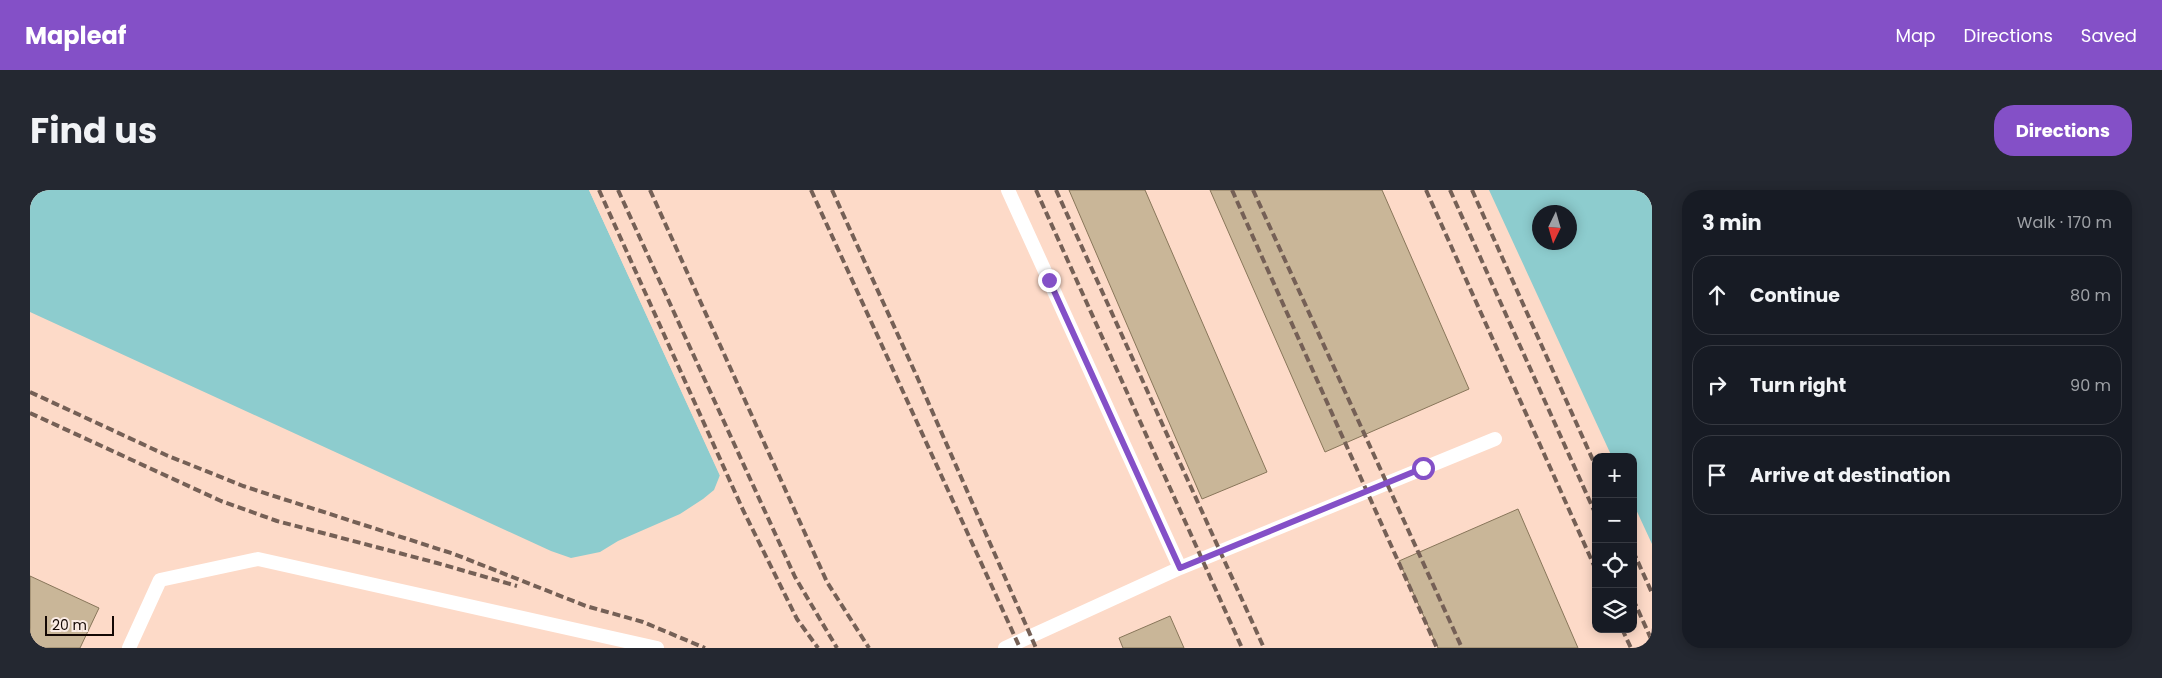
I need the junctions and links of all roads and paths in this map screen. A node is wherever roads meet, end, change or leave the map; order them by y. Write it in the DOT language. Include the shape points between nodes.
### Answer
graph roads {
  1 [pos="1008,190"];
  2 [pos="1495,439"];
  3 [pos="1180,568"];
  4 [pos="129,648"];
  5 [pos="657,648"];
  6 [pos="1005,648"];
  1 -- 3 [label="lane"];
  2 -- 3 [label="lane"];
  3 -- 6 [label="lane"];
  4 -- 5 [label="lane" via="160,580 258,559"];
}
